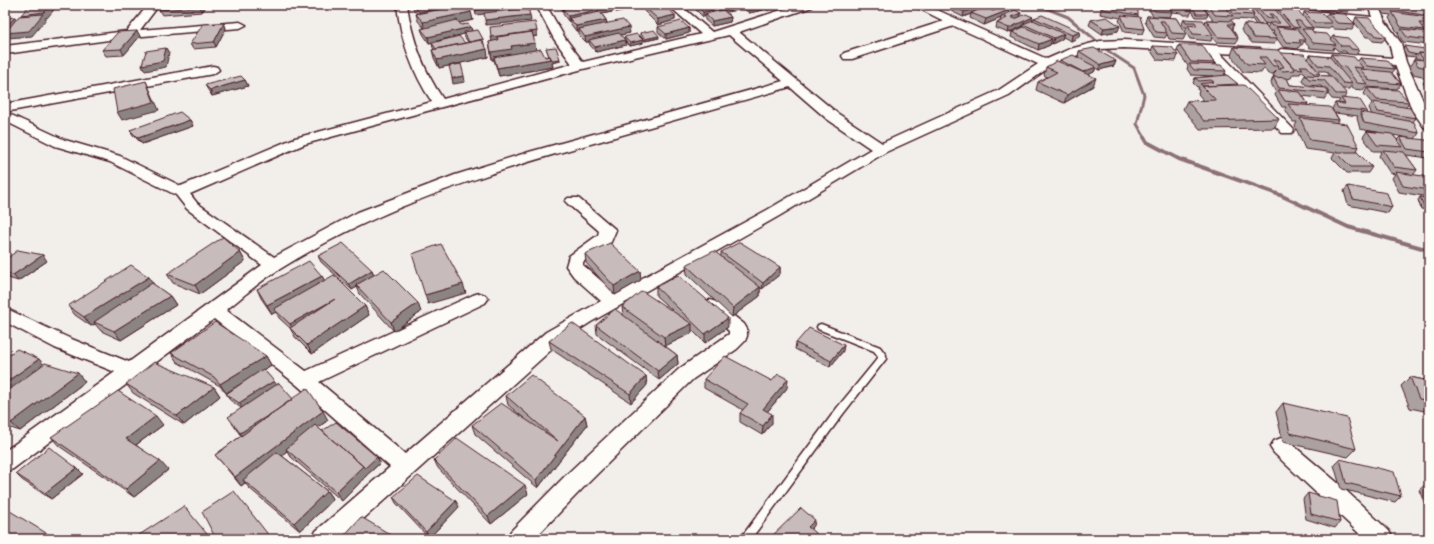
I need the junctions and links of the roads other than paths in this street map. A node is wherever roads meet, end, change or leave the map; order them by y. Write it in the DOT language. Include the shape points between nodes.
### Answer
graph roads {
  1 [pos="154,5"];
  2 [pos="402,5"];
  3 [pos="540,5"];
  4 [pos="673,5"];
  5 [pos="917,5"];
  6 [pos="1215,5"];
  7 [pos="1373,5"];
  8 [pos="800,6"];
  9 [pos="1379,21"];
  10 [pos="954,22"];
  11 [pos="240,25"];
  12 [pos="731,31"];
  13 [pos="132,34"];
  14 [pos="710,36"];
  15 [pos="1209,48"];
  16 [pos="5,50"];
  17 [pos="848,56"];
  18 [pos="1400,62"];
  19 [pos="1047,63"];
  20 [pos="580,66"];
  21 [pos="213,70"];
  22 [pos="792,82"];
  23 [pos="439,104"];
  24 [pos="5,108"];
  25 [pos="5,116"];
  26 [pos="1429,124"];
  27 [pos="1287,130"];
  28 [pos="881,149"];
  29 [pos="181,192"];
  30 [pos="573,201"];
  31 [pos="273,265"];
  32 [pos="668,271"];
  33 [pos="479,299"];
  34 [pos="614,302"];
  35 [pos="214,310"];
  36 [pos="5,314"];
  37 [pos="821,327"];
  38 [pos="132,371"];
  39 [pos="304,380"];
  40 [pos="1281,447"];
  41 [pos="5,463"];
  42 [pos="405,468"];
  43 [pos="324,539"];
  44 [pos="519,539"];
  45 [pos="746,539"];
  46 [pos="1381,539"];
  1 -- 13 [label="street"];
  2 -- 23 [label="street" via="404,24 417,69"];
  3 -- 20 [label="street"];
  4 -- 14 [label="street"];
  5 -- 10 [label="street"];
  6 -- 9 [label="street"];
  7 -- 9 [label="street"];
  8 -- 12 [label="street"];
  9 -- 18 [label="street" via="1395,43"];
  10 -- 17 [label="street"];
  10 -- 19 [label="street"];
  11 -- 13 [label="street"];
  12 -- 14 [label="street"];
  12 -- 22 [label="street"];
  13 -- 16 [label="street"];
  14 -- 20 [label="street"];
  15 -- 18 [label="street"];
  15 -- 19 [label="street" via="1138,44 1100,46 1074,52"];
  15 -- 27 [label="street"];
  18 -- 26 [label="street" via="1419,110"];
  19 -- 28 [label="street" via="1004,93"];
  20 -- 23 [label="street"];
  21 -- 24 [label="street"];
  22 -- 28 [label="street" via="832,116"];
  22 -- 31 [label="street" via="460,178 364,216"];
  23 -- 29 [label="street" via="300,141"];
  25 -- 29 [label="street" via="60,143 115,159"];
  28 -- 32 [label="street" via="774,213"];
  29 -- 31 [label="street" via="192,206"];
  30 -- 34 [label="street" via="608,230 605,238 575,260 574,266"];
  31 -- 35 [label="street"];
  32 -- 34 [label="street"];
  32 -- 44 [label="street" via="738,329 738,336 686,374"];
  33 -- 39 [label="street"];
  34 -- 42 [label="street" via="553,337"];
  35 -- 38 [label="street"];
  35 -- 39 [label="street"];
  36 -- 38 [label="street" via="62,342"];
  37 -- 45 [label="lane" via="877,349 882,359 840,411"];
  38 -- 41 [label="street"];
  39 -- 42 [label="street"];
  40 -- 46 [label="street"];
  42 -- 43 [label="street"];
}
